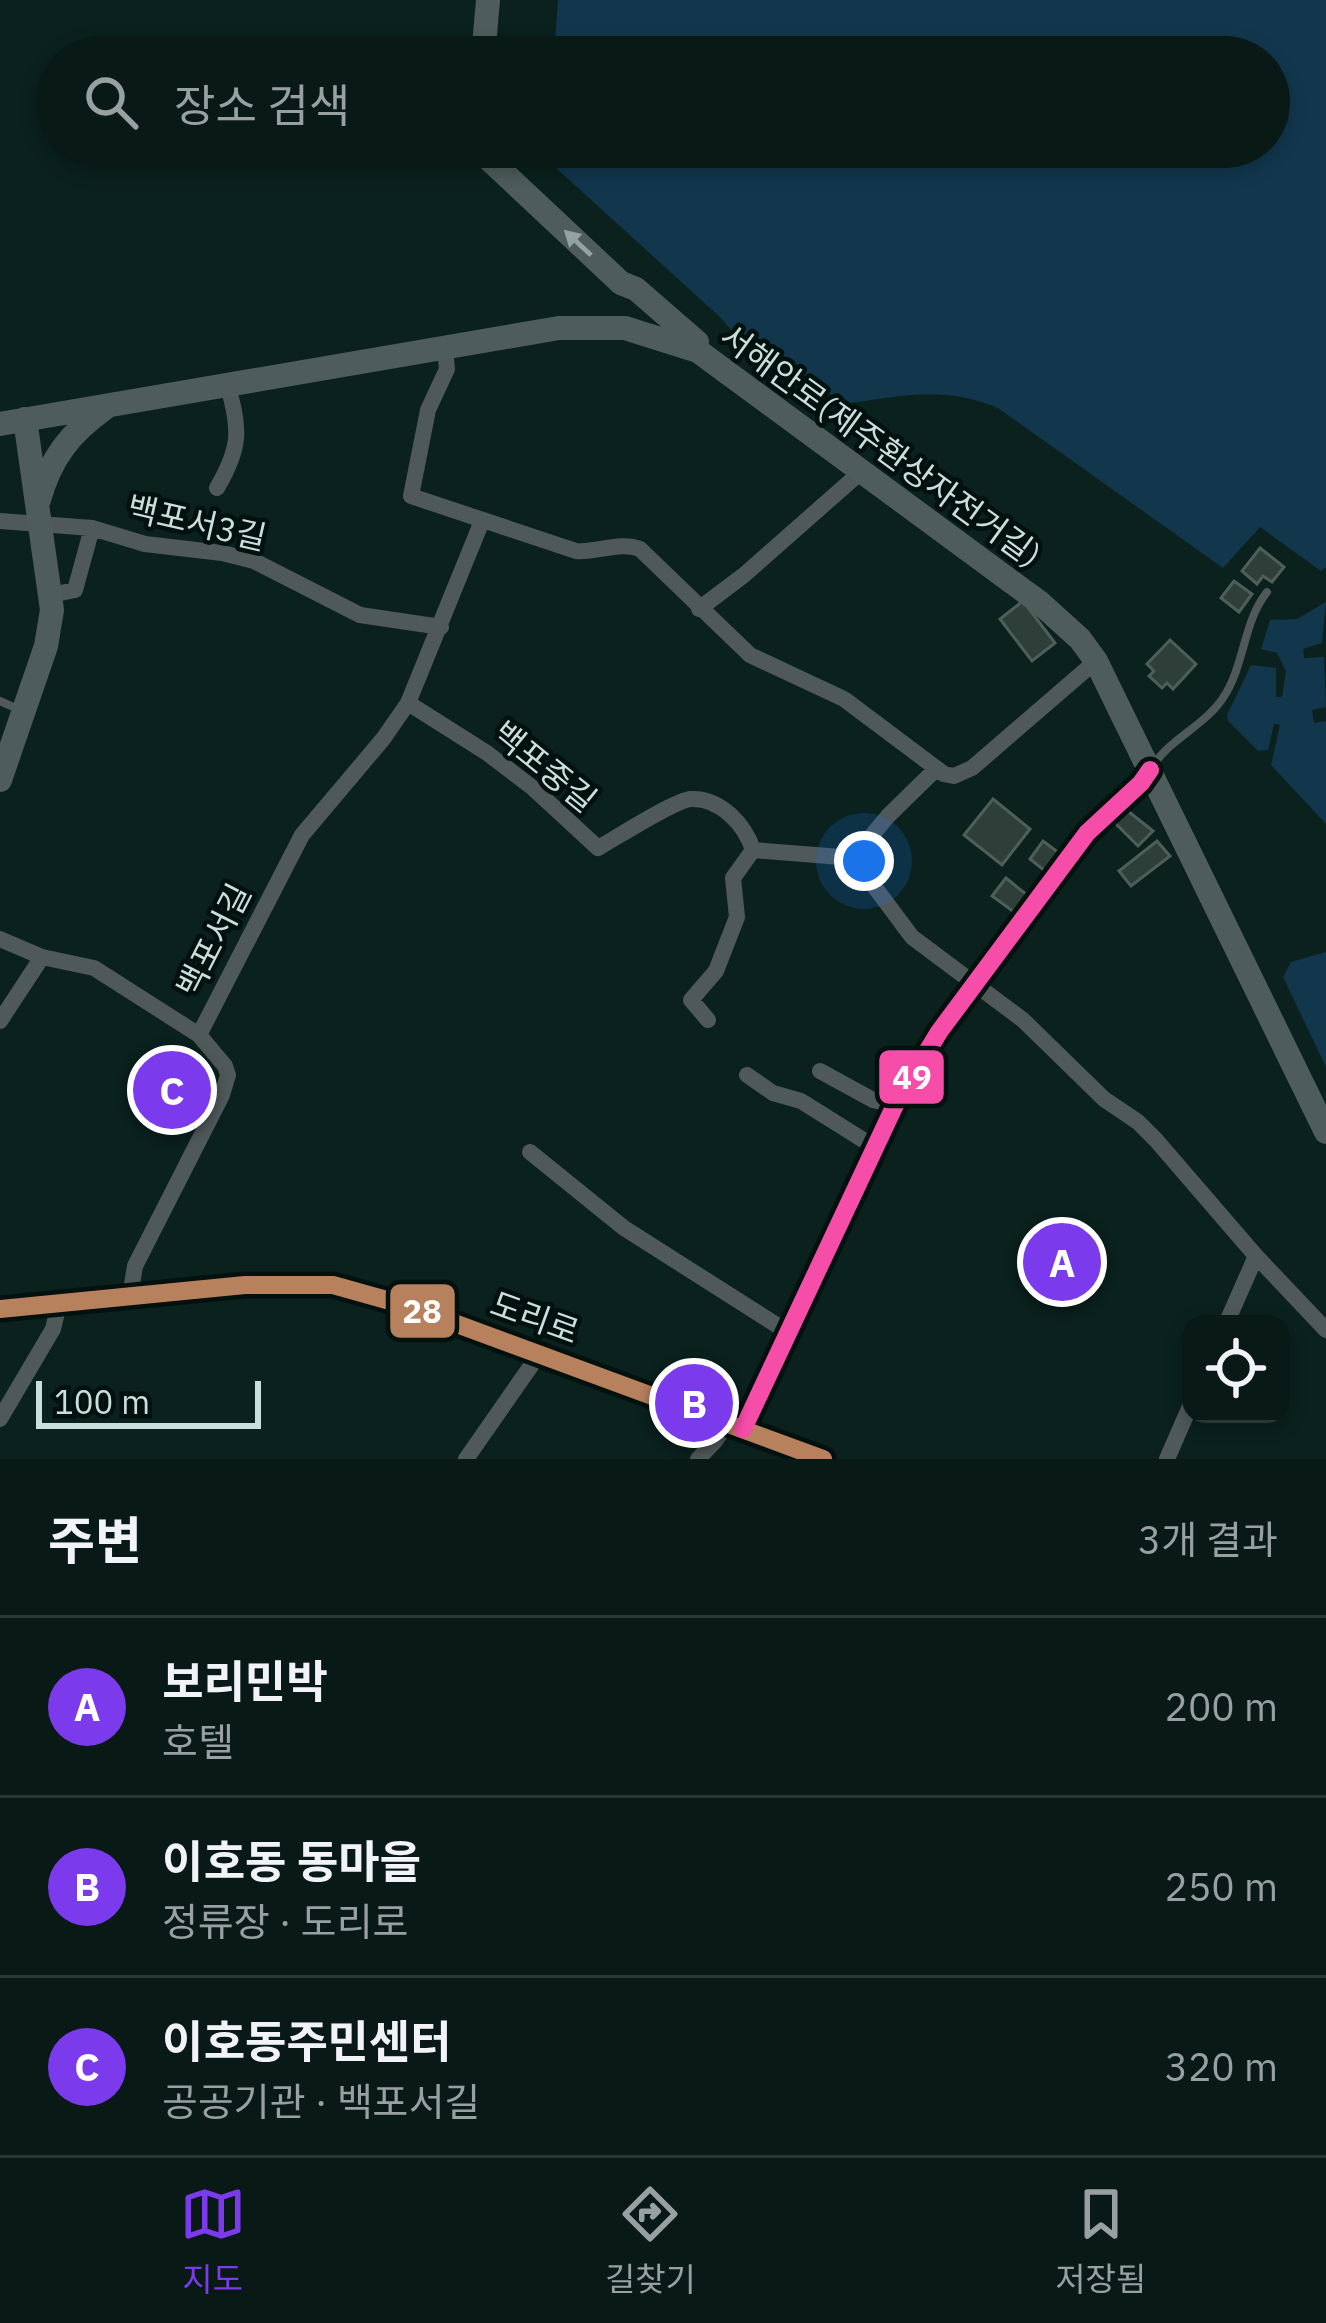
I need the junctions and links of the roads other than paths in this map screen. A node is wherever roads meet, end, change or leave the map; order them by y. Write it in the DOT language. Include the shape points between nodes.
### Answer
graph roads {
  1 [pos="488,0"];
  2 [pos="485,36"];
  3 [pos="498,168"];
  4 [pos="621,284"];
  5 [pos="635,330"];
  6 [pos="445,350"];
  7 [pos="731,372"];
  8 [pos="228,386"];
  9 [pos="108,406"];
  10 [pos="13,422"];
  11 [pos="862,471"];
  12 [pos="218,488"];
  13 [pos="38,515"];
  14 [pos="0,521"];
  15 [pos="482,521"];
  16 [pos="92,528"];
  17 [pos="1267,592"];
  18 [pos="51,596"];
  19 [pos="699,609"];
  20 [pos="441,627"];
  21 [pos="1096,661"];
  22 [pos="0,701"];
  23 [pos="408,703"];
  24 [pos="25,711"];
  25 [pos="936,769"];
  26 [pos="1150,770"];
  27 [pos="0,780"];
  28 [pos="754,850"];
  29 [pos="853,858"];
  30 [pos="0,939"];
  31 [pos="42,957"];
  32 [pos="975,985"];
  33 [pos="708,1020"];
  34 [pos="0,1021"];
  35 [pos="199,1035"];
  36 [pos="820,1072"];
  37 [pos="747,1075"];
  38 [pos="895,1105"];
  39 [pos="1326,1132"];
  40 [pos="876,1148"];
  41 [pos="530,1152"];
  42 [pos="1256,1256"];
  43 [pos="130,1297"];
  44 [pos="59,1304"];
  45 [pos="0,1309"];
  46 [pos="1230,1315"];
  47 [pos="1326,1330"];
  48 [pos="786,1331"];
  49 [pos="540,1353"];
  50 [pos="0,1419"];
  51 [pos="1183,1423"];
  52 [pos="735,1426"];
  53 [pos="466,1459"];
  54 [pos="698,1459"];
  55 [pos="823,1459"];
  56 [pos="1167,1459"];
  1 -- 2 [label="street"];
  4 -- 3 [label="street, one-way"];
  4 -- 5 [label="street" via="638,311"];
  4 -- 7 [label="street"];
  5 -- 6 [label="street, 서해안로(제주환상자전거길)" via="573,327"];
  5 -- 7 [label="street, 서해안로(제주환상자전거길)" via="678,341"];
  6 -- 8 [label="street, 서해안로(제주환상자전거길)"];
  6 -- 15 [label="street" via="447,368 428,410 411,496"];
  7 -- 11 [label="street, 서해안로(제주환상자전거길)"];
  8 -- 9 [label="street, 서해안로(제주환상자전거길)"];
  8 -- 12 [label="street" via="238,445"];
  9 -- 10 [label="street, 서해안로(제주환상자전거길)"];
  9 -- 13 [label="street" via="57,453"];
  10 -- 13 [label="street, 서해안로(제주환상자전거길)"];
  11 -- 19 [label="street"];
  11 -- 21 [label="street, 서해안로(제주환상자전거길)" via="1039,602"];
  13 -- 14 [label="street, 백포서3길"];
  13 -- 16 [label="street, 백포서3길"];
  13 -- 18 [label="street, 서해안로(제주환상자전거길)"];
  15 -- 19 [label="street" via="576,551 634,546"];
  15 -- 20 [label="street, 백포서길"];
  16 -- 18 [label="street" via="75,590"];
  16 -- 20 [label="street, 백포서3길" via="254,561 360,615"];
  17 -- 26 [label="lane" via="1220,703"];
  18 -- 24 [label="street, 서해안로(제주환상자전거길)" via="46,646"];
  19 -- 25 [label="street" via="761,662 844,699"];
  20 -- 23 [label="street, 백포서길"];
  21 -- 25 [label="street" via="972,768 954,776"];
  21 -- 26 [label="street, 서해안로(제주환상자전거길)"];
  22 -- 24 [label="lane"];
  23 -- 28 [label="street, 백포중길" via="533,788 598,848 688,799 714,803 746,829"];
  23 -- 35 [label="street, 백포서길" via="302,835"];
  24 -- 27 [label="street, 서해안로(제주환상자전거길)"];
  25 -- 29 [label="street"];
  26 -- 32 [label="street" via="1087,833"];
  26 -- 39 [label="street, 서해안로(제주환상자전거길)"];
  28 -- 29 [label="street"];
  28 -- 33 [label="street" via="733,878 737,917 716,971 691,1000"];
  29 -- 32 [label="street" via="906,931"];
  30 -- 31 [label="street"];
  31 -- 34 [label="street"];
  31 -- 35 [label="street" via="94,968"];
  32 -- 38 [label="street"];
  32 -- 42 [label="street" via="1138,1122"];
  35 -- 43 [label="street, 백포서길" via="225,1066 226,1085 135,1266"];
  36 -- 38 [label="street"];
  37 -- 40 [label="street"];
  38 -- 40 [label="street"];
  40 -- 48 [label="street"];
  41 -- 48 [label="street" via="624,1228"];
  42 -- 46 [label="street"];
  42 -- 47 [label="street"];
  43 -- 44 [label="street, 도리로"];
  43 -- 49 [label="street, 도리로" via="333,1285"];
  44 -- 45 [label="street, 도리로"];
  44 -- 50 [label="street" via="53,1329"];
  48 -- 52 [label="street"];
  49 -- 52 [label="street, 도리로"];
  49 -- 53 [label="street"];
  51 -- 56 [label="street"];
  52 -- 54 [label="street"];
  52 -- 55 [label="street, 도리로"];
}
